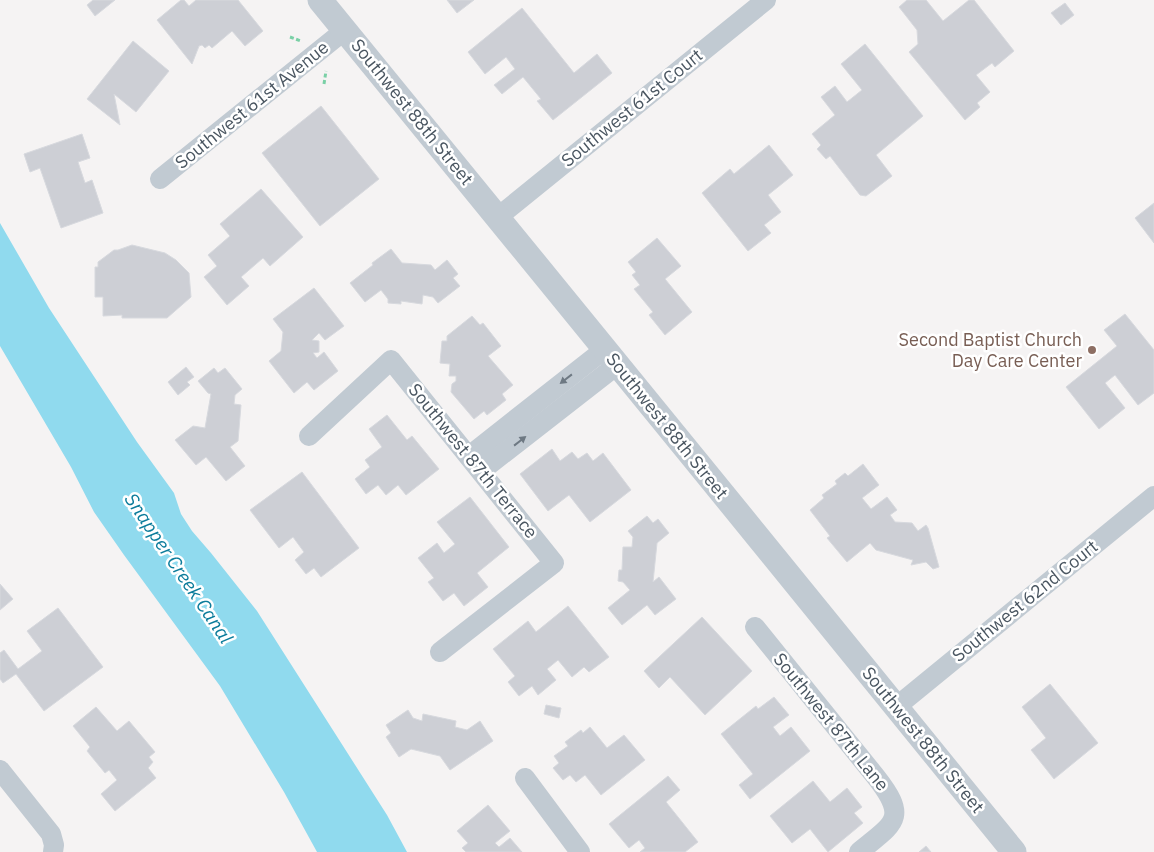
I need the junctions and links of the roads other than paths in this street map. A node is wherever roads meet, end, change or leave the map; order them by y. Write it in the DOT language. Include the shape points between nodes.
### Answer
graph roads {
  1 [pos="320,0"];
  2 [pos="766,0"];
  3 [pos="345,30"];
  4 [pos="160,179"];
  5 [pos="498,217"];
  6 [pos="611,357"];
  7 [pos="309,436"];
  8 [pos="475,463"];
  9 [pos="1154,496"];
  10 [pos="755,627"];
  11 [pos="440,652"];
  12 [pos="896,707"];
  13 [pos="0,770"];
  14 [pos="525,778"];
  15 [pos="54,851"];
  16 [pos="580,852"];
  17 [pos="859,852"];
  18 [pos="1014,852"];
  1 -- 3 [label="street, Southwest 88th Street"];
  2 -- 5 [label="street, Southwest 61st Court"];
  3 -- 4 [label="street, Southwest 61st Avenue"];
  3 -- 5 [label="street, Southwest 88th Street"];
  5 -- 6 [label="street, Southwest 88th Street"];
  6 -- 8 [label="street"];
  6 -- 12 [label="street, Southwest 88th Street"];
  7 -- 8 [label="street, Southwest 87th Terrace" via="391,360"];
  8 -- 11 [label="street, Southwest 87th Terrace" via="554,562"];
  9 -- 12 [label="street, Southwest 62nd Court"];
  10 -- 17 [label="street, Southwest 87th Lane" via="893,802 893,822"];
  12 -- 18 [label="street, Southwest 88th Street"];
  13 -- 15 [label="street" via="47,828 54,840"];
  14 -- 16 [label="street"];
}
